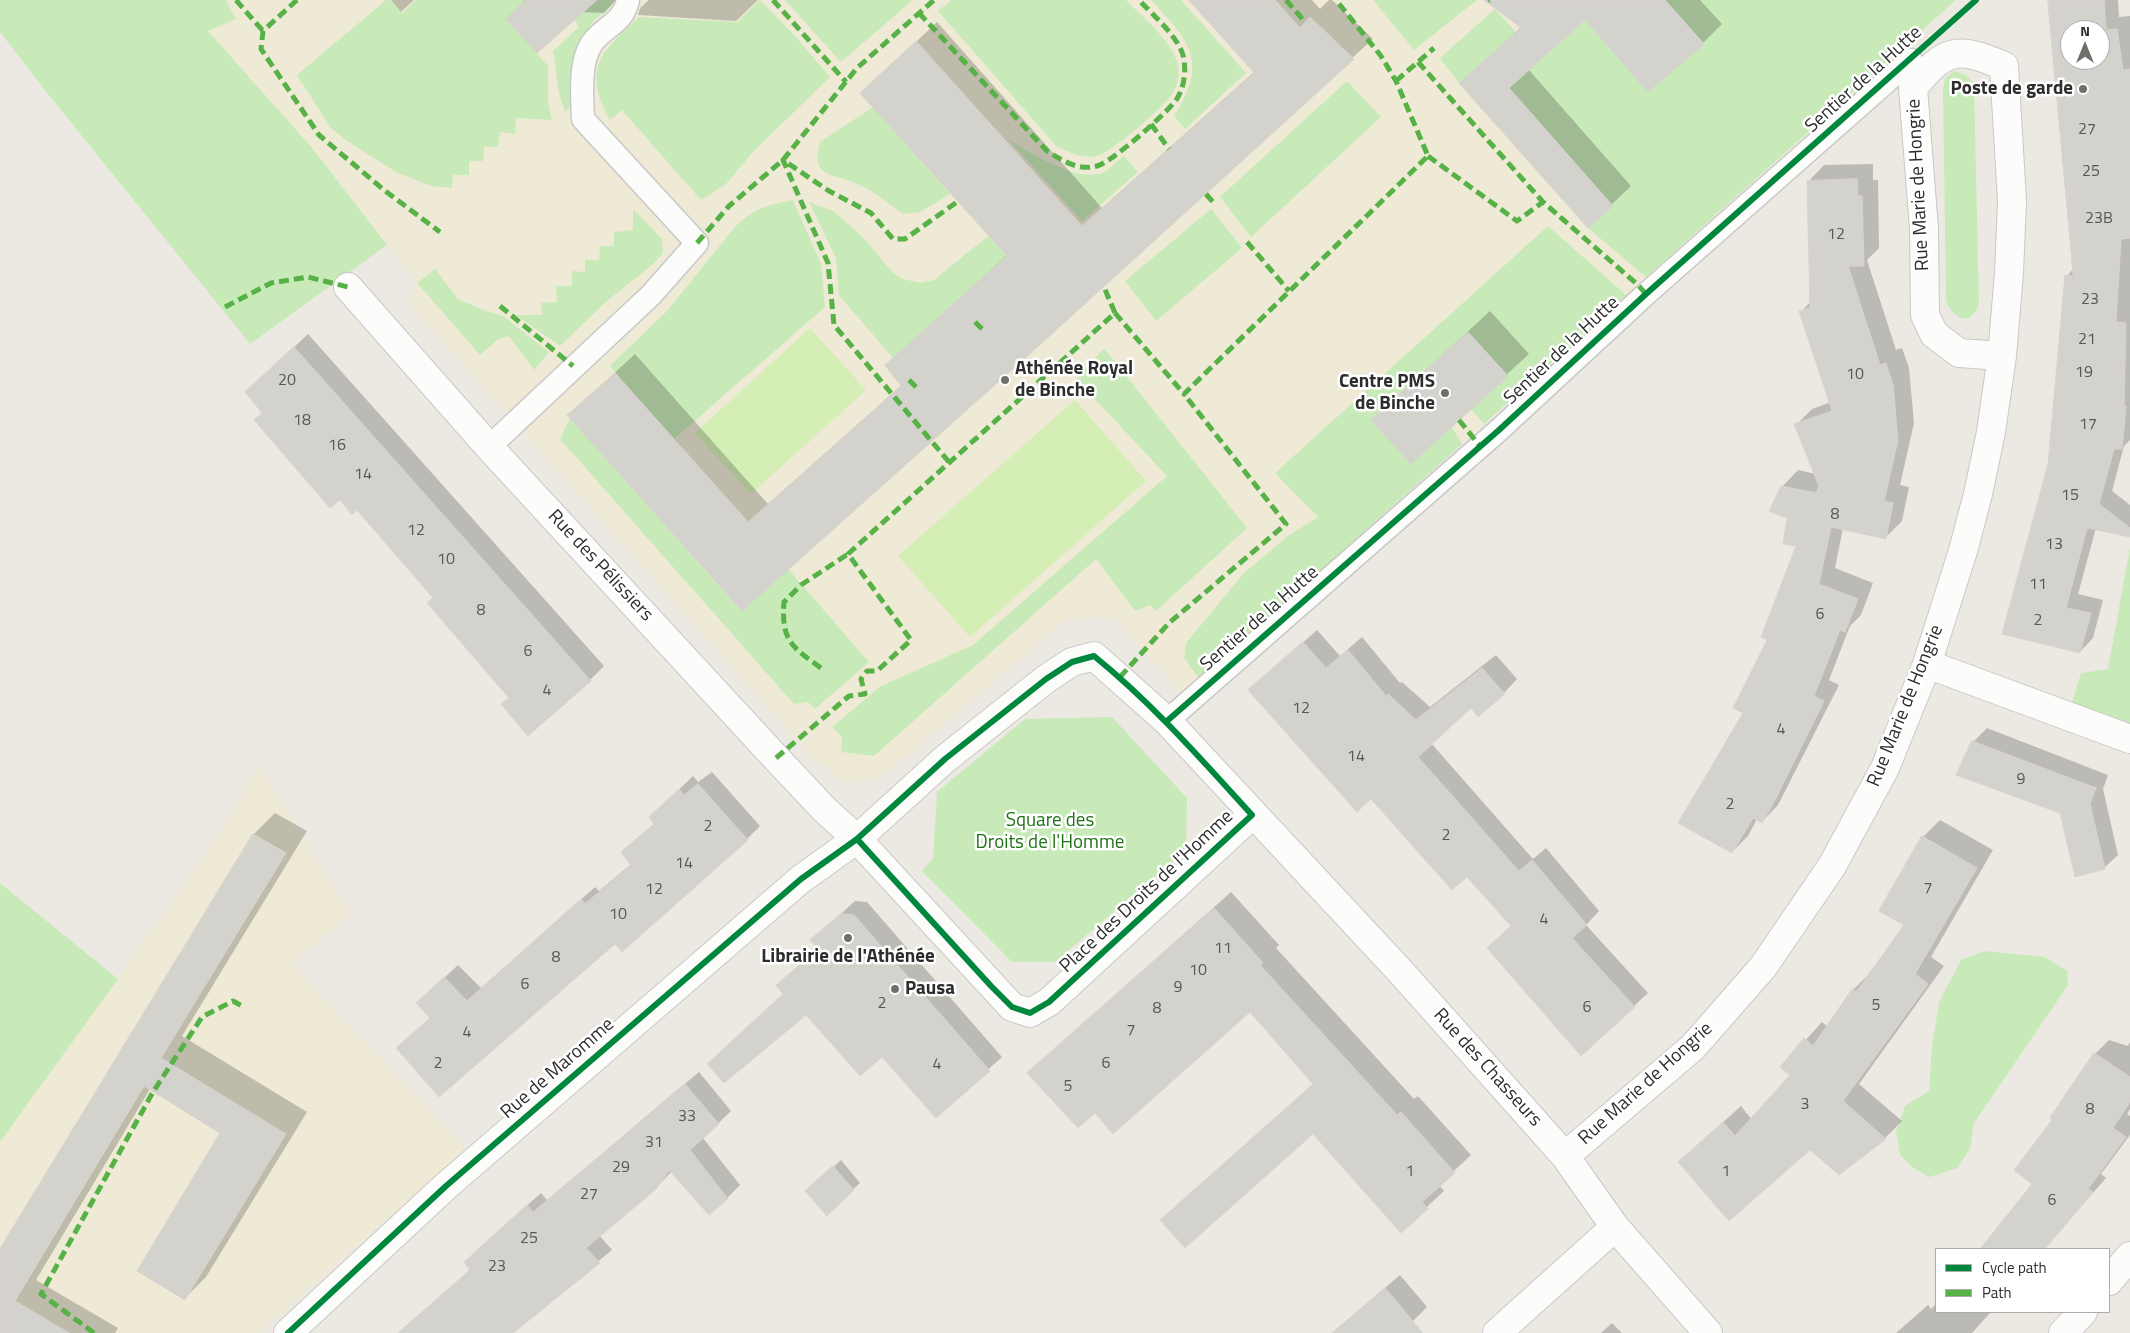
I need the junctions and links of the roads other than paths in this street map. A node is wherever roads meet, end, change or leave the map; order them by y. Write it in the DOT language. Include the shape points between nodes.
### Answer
graph roads {
  1 [pos="628,0"];
  2 [pos="1910,60"];
  3 [pos="348,287"];
  4 [pos="2002,356"];
  5 [pos="490,447"];
  6 [pos="1927,664"];
  7 [pos="1167,721"];
  8 [pos="2130,739"];
  9 [pos="1252,815"];
  10 [pos="857,839"];
  11 [pos="1565,1156"];
  12 [pos="1615,1227"];
  13 [pos="2130,1256"];
  14 [pos="2110,1281"];
  15 [pos="2082,1313"];
  16 [pos="288,1333"];
  17 [pos="1497,1333"];
  18 [pos="1708,1333"];
  19 [pos="2064,1333"];
  1 -- 5 [label="lane" via="625,13 592,43 581,76 583,118 697,243 652,295"];
  2 -- 7 [label="lane, Sentier de la Hutte" via="1646,294 1499,430"];
  3 -- 5 [label="street, Rue des Pélissiers"];
  4 -- 4 [label="street, Rue Marie de Hongrie" via="2012,201 2004,66 1976,54 1953,52 1930,68 1914,88 1924,229 1925,315 1934,334 1959,353"];
  4 -- 6 [label="street, Rue Marie de Hongrie" via="1978,494"];
  5 -- 10 [label="street, Rue des Pélissiers" via="776,758"];
  6 -- 8 [label="street"];
  6 -- 11 [label="street, Rue Marie de Hongrie" via="1885,768 1832,866 1763,967 1692,1047"];
  7 -- 9 [label="street, Place des Droits de l'Homme"];
  7 -- 10 [label="street, Place des Droits de l'Homme" via="1094,656 1072,662 945,759"];
  9 -- 10 [label="street, Place des Droits de l'Homme" via="1050,1002 1030,1013 1012,1007"];
  9 -- 11 [label="street, Rue des Chasseurs" via="1400,971"];
  10 -- 16 [label="street, Rue de Maromme" via="801,879 446,1186"];
  11 -- 12 [label="street, Rue des Chasseurs"];
  12 -- 17 [label="street"];
  12 -- 18 [label="street, Rue des Chasseurs"];
  13 -- 14 [label="street"];
  15 -- 19 [label="street"];
}
